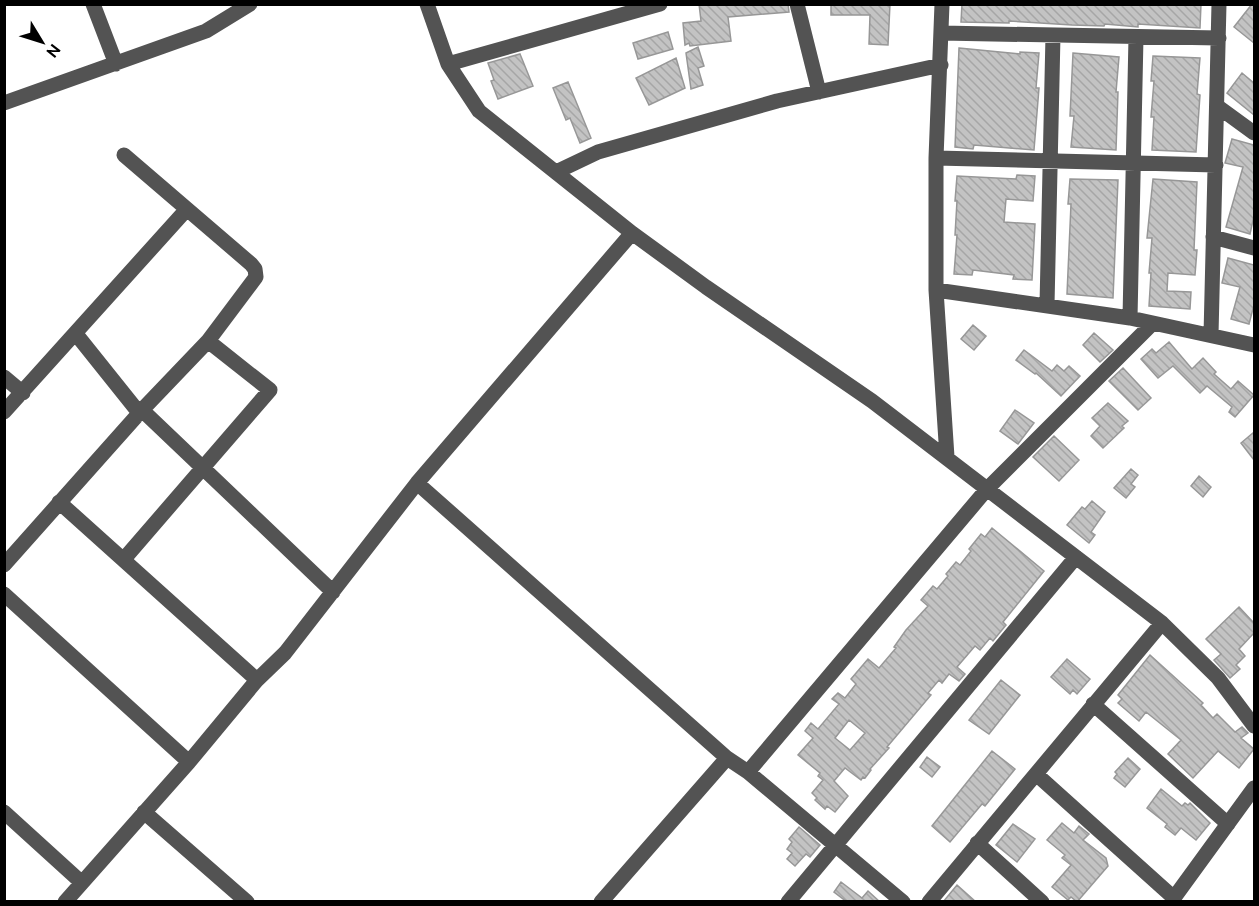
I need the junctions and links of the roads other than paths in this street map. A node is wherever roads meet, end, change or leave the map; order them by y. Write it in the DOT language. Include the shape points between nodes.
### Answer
graph roads {
  1 [pos="93,4"];
  2 [pos="250,4"];
  3 [pos="427,4"];
  4 [pos="660,4"];
  5 [pos="797,4"];
  6 [pos="942,4"];
  7 [pos="1219,4"];
  8 [pos="941,33"];
  9 [pos="1053,35"];
  10 [pos="1137,37"];
  11 [pos="1219,38"];
  12 [pos="116,64"];
  13 [pos="448,64"];
  14 [pos="940,65"];
  15 [pos="819,92"];
  16 [pos="4,103"];
  17 [pos="1217,106"];
  18 [pos="1254,133"];
  19 [pos="124,155"];
  20 [pos="936,158"];
  21 [pos="1050,161"];
  22 [pos="1134,163"];
  23 [pos="1216,165"];
  24 [pos="556,172"];
  25 [pos="187,209"];
  26 [pos="632,233"];
  27 [pos="1213,237"];
  28 [pos="1254,248"];
  29 [pos="936,290"];
  30 [pos="1047,305"];
  31 [pos="1131,318"];
  32 [pos="1152,324"];
  33 [pos="76,334"];
  34 [pos="1211,334"];
  35 [pos="208,341"];
  36 [pos="1254,345"];
  37 [pos="4,377"];
  38 [pos="23,393"];
  39 [pos="4,412"];
  40 [pos="141,412"];
  41 [pos="947,458"];
  42 [pos="204,467"];
  43 [pos="417,483"];
  44 [pos="987,489"];
  45 [pos="59,501"];
  46 [pos="1076,557"];
  47 [pos="124,559"];
  48 [pos="4,565"];
  49 [pos="333,592"];
  50 [pos="4,594"];
  51 [pos="1162,623"];
  52 [pos="257,680"];
  53 [pos="1093,704"];
  54 [pos="1254,726"];
  55 [pos="727,758"];
  56 [pos="189,762"];
  57 [pos="748,772"];
  58 [pos="1036,774"];
  59 [pos="1254,788"];
  60 [pos="4,812"];
  61 [pos="144,812"];
  62 [pos="1228,824"];
  63 [pos="977,843"];
  64 [pos="835,844"];
  65 [pos="81,882"];
  66 [pos="1173,900"];
  67 [pos="65,902"];
  68 [pos="248,902"];
  69 [pos="601,902"];
  70 [pos="788,902"];
  71 [pos="903,902"];
  72 [pos="929,902"];
  73 [pos="1042,902"];
  1 -- 12 [label="street"];
  2 -- 12 [label="street" via="206,31"];
  3 -- 13 [label="street"];
  4 -- 13 [label="street"];
  5 -- 15 [label="street"];
  6 -- 8 [label="street"];
  7 -- 11 [label="street"];
  8 -- 9 [label="street"];
  8 -- 14 [label="street"];
  9 -- 10 [label="street"];
  9 -- 21 [label="street"];
  10 -- 11 [label="street"];
  10 -- 22 [label="street"];
  11 -- 17 [label="street"];
  12 -- 16 [label="street"];
  13 -- 24 [label="street" via="479,111"];
  14 -- 15 [label="street"];
  14 -- 20 [label="street"];
  15 -- 24 [label="street" via="598,152"];
  17 -- 18 [label="street"];
  17 -- 23 [label="street"];
  19 -- 25 [label="street"];
  20 -- 21 [label="street"];
  20 -- 29 [label="street"];
  21 -- 22 [label="street"];
  21 -- 30 [label="street"];
  22 -- 23 [label="street"];
  22 -- 31 [label="street"];
  23 -- 27 [label="street"];
  24 -- 26 [label="street"];
  25 -- 33 [label="street"];
  25 -- 35 [label="street" via="255,269 256,277"];
  26 -- 41 [label="street"];
  26 -- 43 [label="street"];
  27 -- 28 [label="street"];
  27 -- 34 [label="street"];
  29 -- 30 [label="street"];
  29 -- 41 [label="street"];
  30 -- 31 [label="street"];
  31 -- 32 [label="street"];
  32 -- 34 [label="street"];
  32 -- 44 [label="street"];
  33 -- 38 [label="street"];
  33 -- 40 [label="street"];
  34 -- 36 [label="street"];
  35 -- 40 [label="street"];
  35 -- 42 [label="street" via="270,390"];
  37 -- 38 [label="street"];
  38 -- 39 [label="street"];
  40 -- 42 [label="street"];
  40 -- 45 [label="street"];
  41 -- 44 [label="street"];
  42 -- 47 [label="street"];
  42 -- 49 [label="street"];
  43 -- 49 [label="street"];
  43 -- 55 [label="street"];
  44 -- 46 [label="street"];
  44 -- 57 [label="street"];
  45 -- 47 [label="street"];
  45 -- 48 [label="street"];
  46 -- 51 [label="street"];
  46 -- 64 [label="street"];
  47 -- 52 [label="street"];
  49 -- 52 [label="street" via="285,653"];
  50 -- 56 [label="street"];
  51 -- 53 [label="street"];
  51 -- 54 [label="street" via="1218,678"];
  52 -- 56 [label="street"];
  53 -- 58 [label="street"];
  53 -- 62 [label="street"];
  55 -- 57 [label="street"];
  55 -- 69 [label="street"];
  56 -- 61 [label="street"];
  57 -- 64 [label="street"];
  58 -- 63 [label="street"];
  58 -- 66 [label="street"];
  59 -- 62 [label="street"];
  60 -- 65 [label="street"];
  61 -- 65 [label="street"];
  61 -- 68 [label="street"];
  62 -- 66 [label="street"];
  63 -- 72 [label="street"];
  63 -- 73 [label="street"];
  64 -- 70 [label="street"];
  64 -- 71 [label="street"];
  65 -- 67 [label="street"];
}
